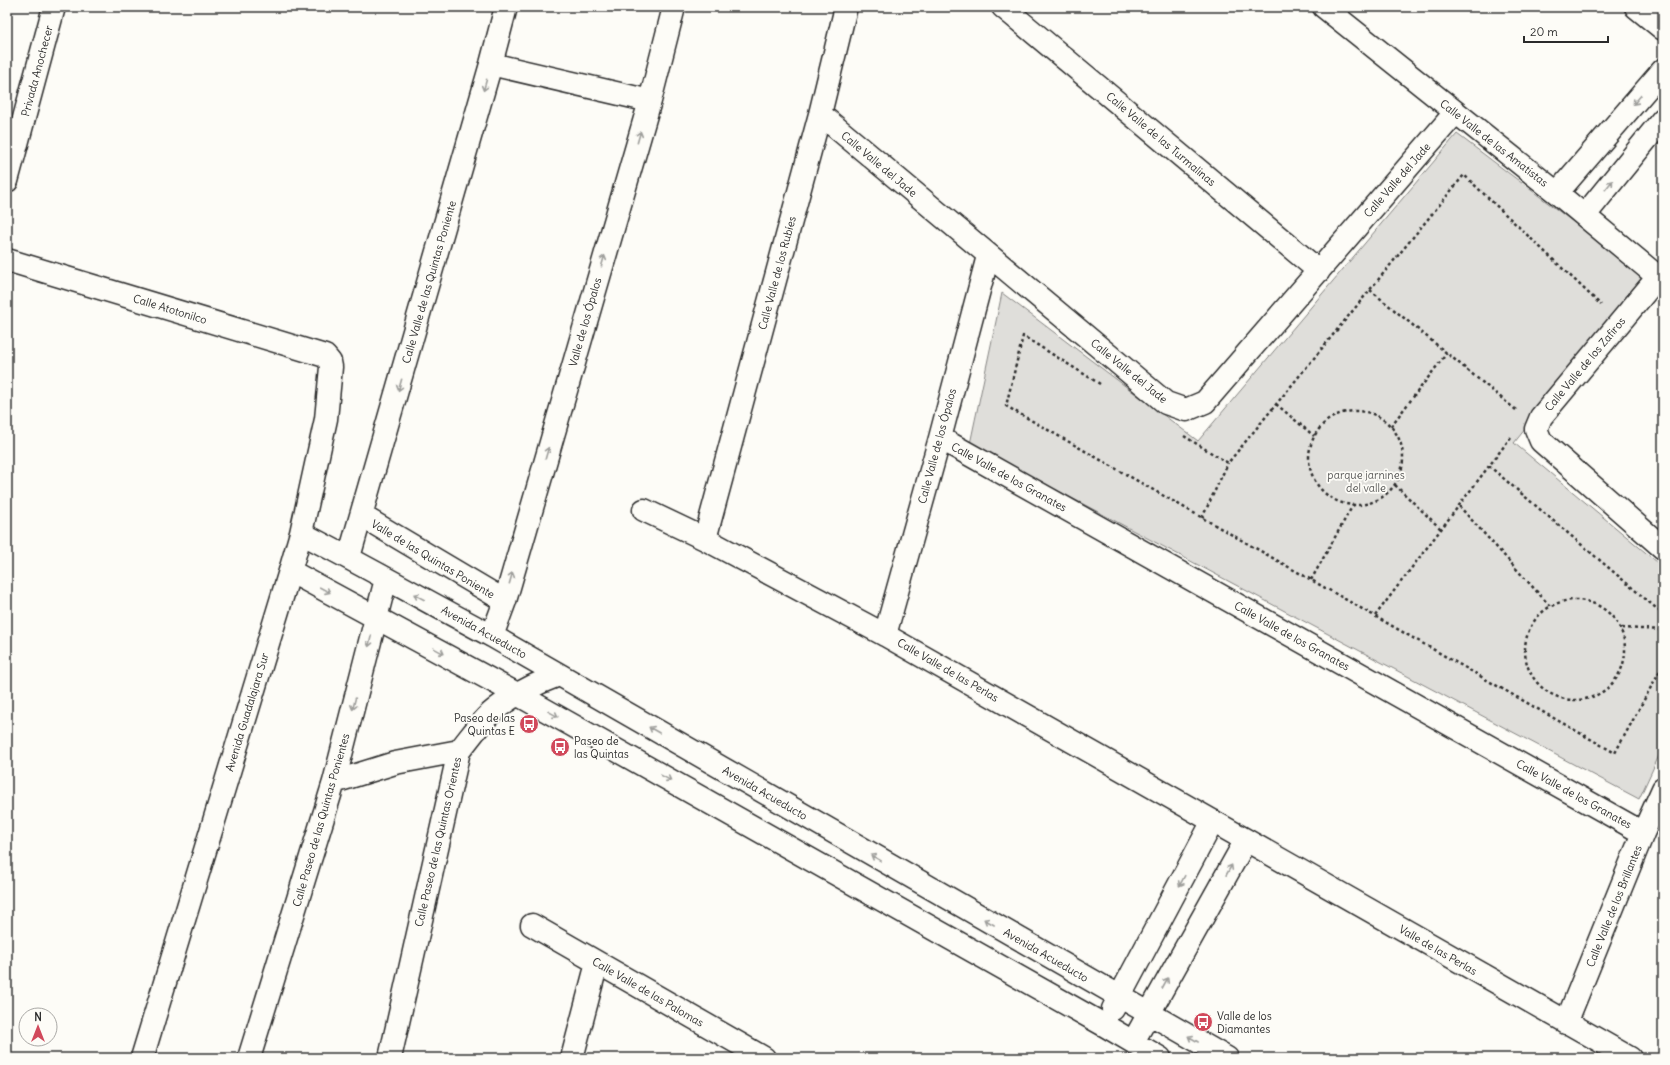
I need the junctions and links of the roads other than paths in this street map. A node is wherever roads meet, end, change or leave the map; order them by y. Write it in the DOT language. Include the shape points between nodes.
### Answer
graph roads {
  1 [pos="54,7"];
  2 [pos="506,7"];
  3 [pos="674,7"];
  4 [pos="846,7"];
  5 [pos="1003,7"];
  6 [pos="1324,7"];
  7 [pos="1636,7"];
  8 [pos="1663,29"];
  9 [pos="491,64"];
  10 [pos="1663,70"];
  11 [pos="650,101"];
  12 [pos="1455,113"];
  13 [pos="820,114"];
  14 [pos="1663,119"];
  15 [pos="7,181"];
  16 [pos="1557,193"];
  17 [pos="1585,215"];
  18 [pos="988,256"];
  19 [pos="7,260"];
  20 [pos="1319,271"];
  21 [pos="1661,279"];
  22 [pos="330,362"];
  23 [pos="940,438"];
  24 [pos="644,510"];
  25 [pos="362,516"];
  26 [pos="301,533"];
  27 [pos="705,539"];
  28 [pos="1663,548"];
  29 [pos="349,557"];
  30 [pos="290,571"];
  31 [pos="386,579"];
  32 [pos="504,601"];
  33 [pos="376,617"];
  34 [pos="885,635"];
  35 [pos="492,636"];
  36 [pos="559,675"];
  37 [pos="517,694"];
  38 [pos="459,751"];
  39 [pos="334,782"];
  40 [pos="1663,790"];
  41 [pos="1213,821"];
  42 [pos="1643,833"];
  43 [pos="1246,840"];
  44 [pos="532,925"];
  45 [pos="597,963"];
  46 [pos="1120,998"];
  47 [pos="1148,1013"];
  48 [pos="1566,1023"];
  49 [pos="1104,1025"];
  50 [pos="1133,1042"];
  51 [pos="142,1058"];
  52 [pos="249,1058"];
  53 [pos="390,1058"];
  54 [pos="572,1058"];
  55 [pos="764,1058"];
  56 [pos="1160,1058"];
  57 [pos="1226,1058"];
  58 [pos="1630,1058"];
  1 -- 15 [label="street, Privada Anochecer"];
  2 -- 9 [label="street, Calle Valle de las Quintas Poniente"];
  3 -- 11 [label="street, Valle de los Ópalos"];
  4 -- 13 [label="street, Calle Valle de los Rubíes"];
  5 -- 20 [label="street, Calle Valle de las Turmalinas"];
  6 -- 12 [label="street, Calle Valle de las Amatistas"];
  7 -- 8 [label="street"];
  9 -- 11 [label="street"];
  9 -- 25 [label="street, Calle Valle de las Quintas Poniente, one-way"];
  10 -- 16 [label="street, one-way"];
  32 -- 11 [label="street, Valle de los Ópalos, one-way"];
  12 -- 16 [label="street, Calle Valle de las Amatistas"];
  12 -- 20 [label="street, Calle Valle del Jade"];
  13 -- 18 [label="street, Calle Valle del Jade"];
  13 -- 27 [label="street, Calle Valle de los Rubíes"];
  17 -- 14 [label="street, one-way"];
  16 -- 17 [label="street, Calle Valle de las Amatistas"];
  17 -- 21 [label="street, Calle Valle de las Amatistas"];
  18 -- 20 [label="street, Calle Valle del Jade" via="1166,403 1186,410 1205,402"];
  18 -- 23 [label="street, Calle Valle de los Ópalos"];
  19 -- 22 [label="street, Calle Atotonilco" via="325,356"];
  21 -- 28 [label="street, Calle Valle de los Zafiros" via="1540,417 1536,429 1540,441"];
  22 -- 26 [label="street, Avenida Guadalajara Sur" via="326,419"];
  23 -- 34 [label="street, Calle Valle de los Ópalos"];
  23 -- 42 [label="street, Calle Valle de los Granates"];
  24 -- 27 [label="street, Calle Valle de las Perlas"];
  25 -- 29 [label="street, Calle Valle de las Quintas Poniente"];
  25 -- 32 [label="street, Valle de las Quintas Poniente"];
  26 -- 29 [label="street, Avenida Acueducto"];
  26 -- 30 [label="street, Avenida Guadalajara Sur"];
  27 -- 34 [label="street, Calle Valle de las Perlas"];
  29 -- 31 [label="street, Avenida Acueducto"];
  30 -- 33 [label="street, one-way"];
  30 -- 51 [label="street, Avenida Guadalajara Sur"];
  31 -- 33 [label="street, Calle Paseo de las Quintas Ponientes"];
  35 -- 31 [label="street, Avenida Acueducto, one-way"];
  32 -- 35 [label="street, Valle de los Ópalos"];
  33 -- 37 [label="street, one-way"];
  33 -- 39 [label="street, Calle Paseo de las Quintas Ponientes, one-way"];
  34 -- 41 [label="street, Calle Valle de las Perlas"];
  35 -- 36 [label="street, Avenida Acueducto"];
  36 -- 37 [label="street, Calle Paseo de las Quintas Orientes" via="537,682"];
  46 -- 36 [label="street, Avenida Acueducto, one-way"];
  37 -- 38 [label="street, Calle Paseo de las Quintas Orientes" via="491,714"];
  37 -- 49 [label="street, one-way"];
  38 -- 39 [label="street" via="395,763"];
  38 -- 53 [label="street, Calle Paseo de las Quintas Orientes"];
  39 -- 52 [label="street, Calle Paseo de las Quintas Ponientes"];
  40 -- 42 [label="street, Calle Valle de los Brillantes"];
  41 -- 43 [label="street, Calle Valle de las Perlas"];
  41 -- 46 [label="street, one-way"];
  42 -- 48 [label="street, Calle Valle de los Brillantes"];
  47 -- 43 [label="street, one-way"];
  43 -- 48 [label="street, Valle de las Perlas"];
  44 -- 45 [label="street, Calle Valle de las Palomas"];
  45 -- 54 [label="street"];
  45 -- 55 [label="street, Calle Valle de las Palomas"];
  46 -- 47 [label="street, Avenida Acueducto"];
  46 -- 49 [label="street"];
  47 -- 50 [label="street"];
  57 -- 47 [label="street, Avenida Acueducto, one-way"];
  48 -- 58 [label="street, Valle de las Perlas"];
  49 -- 50 [label="street"];
  50 -- 56 [label="street"];
}
